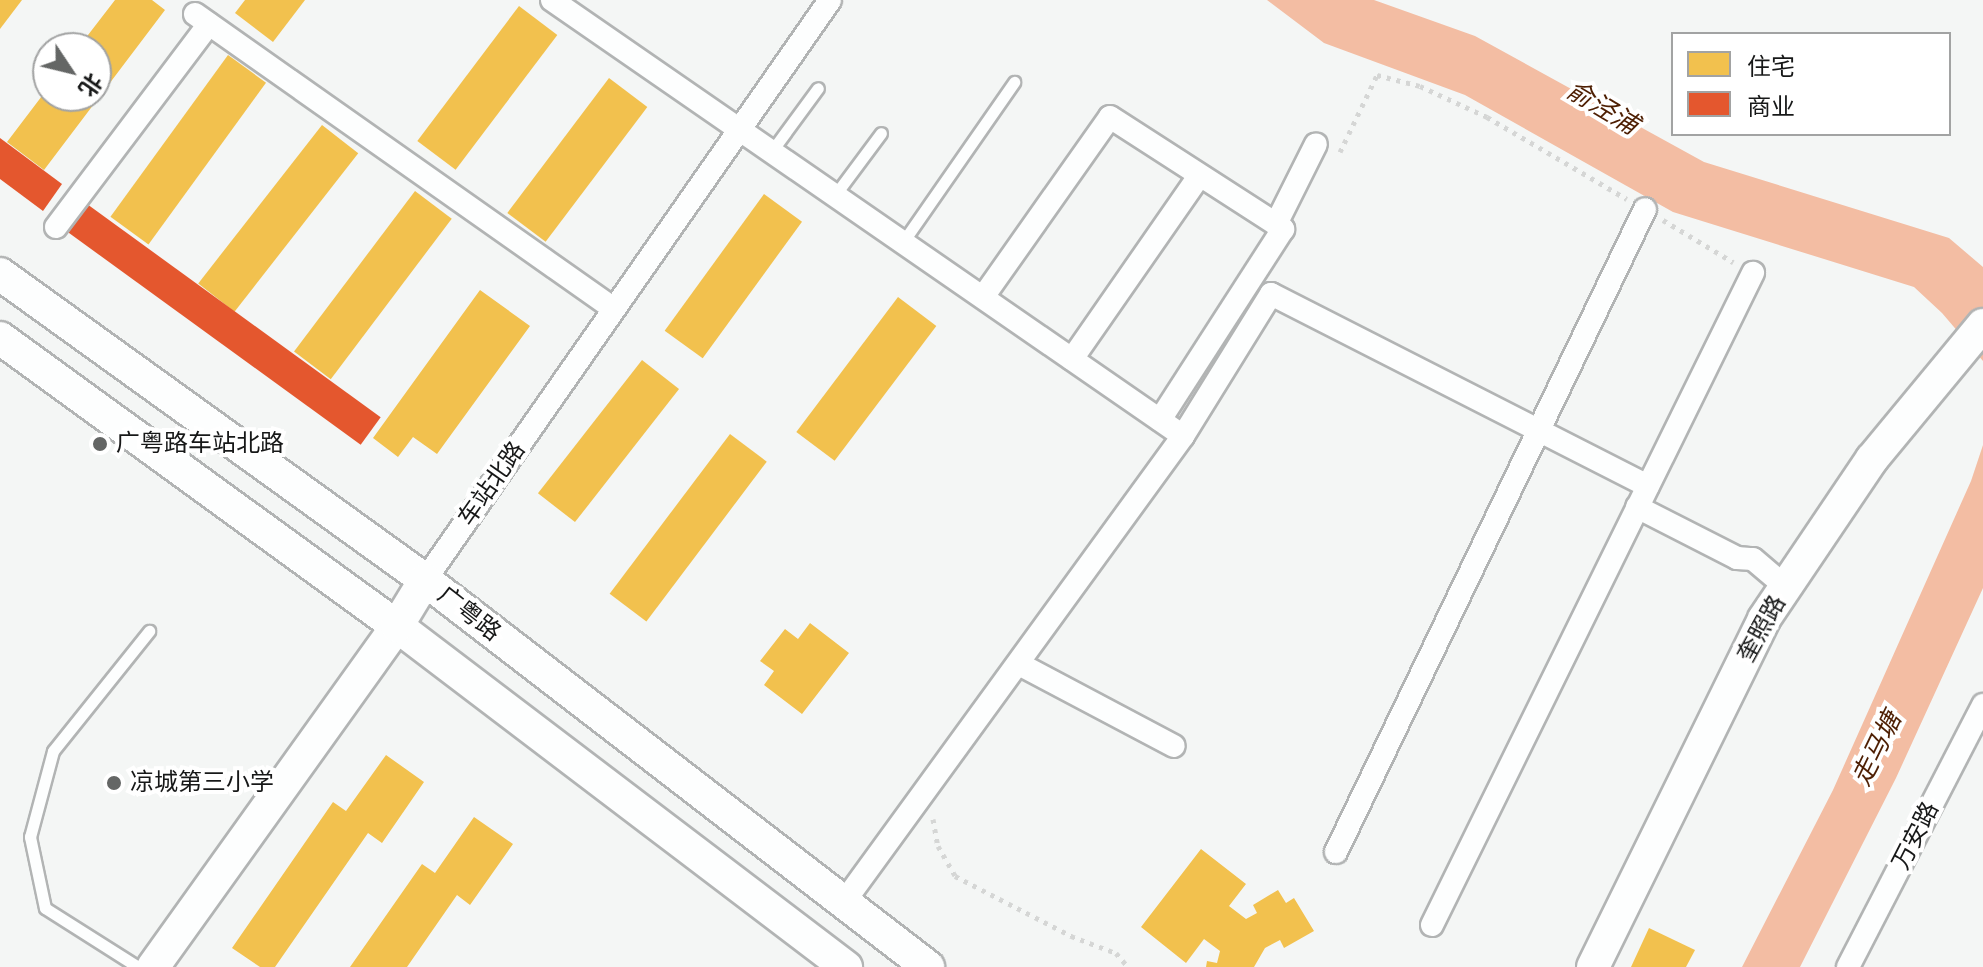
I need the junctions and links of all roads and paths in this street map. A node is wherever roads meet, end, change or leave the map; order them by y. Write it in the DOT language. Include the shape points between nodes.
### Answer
graph roads {
  1 [pos="552,0"];
  2 [pos="830,0"];
  3 [pos="1377,75"];
  4 [pos="1014,82"];
  5 [pos="818,88"];
  6 [pos="739,130"];
  7 [pos="881,133"];
  8 [pos="1316,144"];
  9 [pos="770,153"];
  10 [pos="1199,176"];
  11 [pos="835,195"];
  12 [pos="1645,209"];
  13 [pos="1276,224"];
  14 [pos="56,227"];
  15 [pos="903,242"];
  16 [pos="1753,273"];
  17 [pos="0,274"];
  18 [pos="983,297"];
  19 [pos="614,309"];
  20 [pos="1983,325"];
  21 [pos="0,338"];
  22 [pos="1072,359"];
  23 [pos="1160,420"];
  24 [pos="1537,429"];
  25 [pos="1183,436"];
  26 [pos="1648,486"];
  27 [pos="1637,507"];
  28 [pos="425,580"];
  29 [pos="1786,587"];
  30 [pos="397,626"];
  31 [pos="149,631"];
  32 [pos="1019,664"];
  33 [pos="1983,705"];
  34 [pos="1174,746"];
  35 [pos="928,789"];
  36 [pos="1336,852"];
  37 [pos="844,902"];
  38 [pos="1432,925"];
  39 [pos="138,967"];
  40 [pos="153,967"];
  41 [pos="846,967"];
  42 [pos="928,967"];
  43 [pos="1128,967"];
  44 [pos="1593,967"];
  45 [pos="1848,967"];
  1 -- 6 [label="street"];
  2 -- 6 [label="street, 车站北路"];
  3 -- 12 [label="path" via="1420,86 1487,117"];
  4 -- 15 [label="lane"];
  5 -- 9 [label="lane"];
  6 -- 9 [label="street"];
  6 -- 19 [label="street, 车站北路"];
  7 -- 11 [label="lane"];
  8 -- 13 [label="street"];
  9 -- 11 [label="street"];
  10 -- 13 [label="street"];
  10 -- 18 [label="street" via="1110,117"];
  10 -- 22 [label="street"];
  11 -- 15 [label="street"];
  12 -- 16 [label="path"];
  12 -- 24 [label="street"];
  13 -- 23 [label="street" via="1283,229"];
  14 -- 19 [label="street" via="202,19"];
  15 -- 18 [label="street"];
  16 -- 26 [label="street"];
  17 -- 28 [label="main road, 广粤路"];
  18 -- 22 [label="street"];
  19 -- 28 [label="street, 车站北路"];
  20 -- 29 [label="main road, 奎照路" via="1872,459"];
  21 -- 30 [label="main road"];
  22 -- 23 [label="street"];
  23 -- 25 [label="street"];
  24 -- 25 [label="street" via="1271,294"];
  24 -- 26 [label="street"];
  24 -- 36 [label="street"];
  25 -- 32 [label="street"];
  26 -- 27 [label="street"];
  27 -- 29 [label="street" via="1737,558 1753,559"];
  27 -- 38 [label="street"];
  28 -- 30 [label="main road, 车站北路"];
  28 -- 37 [label="main road, 广粤路"];
  29 -- 44 [label="main road, 奎照路" via="1764,619"];
  30 -- 40 [label="main road, 车站北路"];
  30 -- 41 [label="main road"];
  31 -- 39 [label="lane" via="53,751 30,837 45,908"];
  32 -- 34 [label="street"];
  32 -- 35 [label="street"];
  33 -- 45 [label="street, 万安路"];
  35 -- 37 [label="street"];
  35 -- 43 [label="path" via="938,846 955,876 1071,936 1116,953"];
  37 -- 42 [label="main road, 广粤路"];
}
